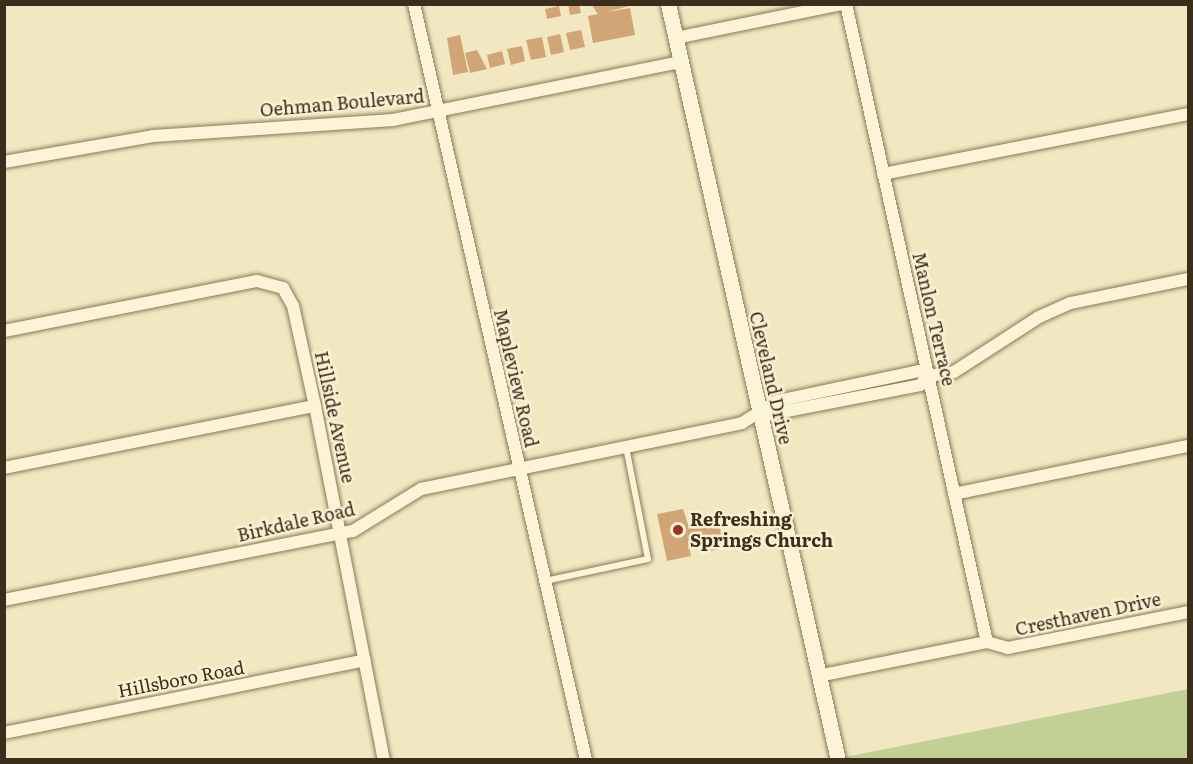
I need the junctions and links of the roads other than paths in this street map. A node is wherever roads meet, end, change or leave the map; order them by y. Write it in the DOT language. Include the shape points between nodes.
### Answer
graph roads {
  1 [pos="414,4"];
  2 [pos="668,4"];
  3 [pos="844,4"];
  4 [pos="676,38"];
  5 [pos="681,62"];
  6 [pos="438,112"];
  7 [pos="1188,114"];
  8 [pos="4,162"];
  9 [pos="883,174"];
  10 [pos="1188,279"];
  11 [pos="4,331"];
  12 [pos="929,376"];
  13 [pos="848,386"];
  14 [pos="851,399"];
  15 [pos="315,406"];
  16 [pos="760,416"];
  17 [pos="1188,446"];
  18 [pos="626,447"];
  19 [pos="4,468"];
  20 [pos="518,469"];
  21 [pos="954,494"];
  22 [pos="340,533"];
  23 [pos="544,581"];
  24 [pos="4,600"];
  25 [pos="1188,612"];
  26 [pos="987,642"];
  27 [pos="365,660"];
  28 [pos="818,676"];
  29 [pos="4,733"];
  30 [pos="384,759"];
  31 [pos="585,759"];
  32 [pos="838,759"];
  1 -- 6 [label="street, Mapleview Road"];
  2 -- 4 [label="street, Cleveland Drive"];
  3 -- 4 [label="street"];
  3 -- 9 [label="street, Manlon Terrace"];
  4 -- 5 [label="street, Cleveland Drive"];
  5 -- 6 [label="street, Oehman Boulevard"];
  5 -- 16 [label="street, Cleveland Drive"];
  6 -- 8 [label="street, Oehman Boulevard" via="153,136"];
  6 -- 20 [label="street, Mapleview Road"];
  7 -- 9 [label="street"];
  9 -- 12 [label="street, Manlon Terrace"];
  10 -- 12 [label="street" via="1071,303 1039,317 954,372"];
  11 -- 15 [label="street, Hillside Avenue" via="257,281 276,284 289,296"];
  12 -- 13 [label="street" via="919,371"];
  12 -- 14 [label="street, Birkdale Road" via="922,384"];
  12 -- 21 [label="street, Manlon Terrace"];
  13 -- 14 [label="street"];
  13 -- 16 [label="street" via="774,401"];
  14 -- 16 [label="street, Birkdale Road"];
  15 -- 19 [label="street"];
  15 -- 22 [label="street, Hillside Avenue"];
  16 -- 18 [label="street, Birkdale Road"];
  16 -- 28 [label="street, Cleveland Drive"];
  17 -- 21 [label="street"];
  18 -- 20 [label="street, Birkdale Road"];
  18 -- 23 [label="lane" via="648,559"];
  20 -- 22 [label="street, Birkdale Road" via="421,489 368,525"];
  20 -- 23 [label="street, Mapleview Road"];
  21 -- 26 [label="street, Manlon Terrace"];
  22 -- 24 [label="street, Birkdale Road"];
  22 -- 27 [label="street, Hillside Avenue"];
  23 -- 31 [label="street, Mapleview Road"];
  25 -- 26 [label="street, Cresthaven Drive" via="1008,648"];
  26 -- 28 [label="street, Cresthaven Drive"];
  27 -- 29 [label="street, Hillsboro Road"];
  27 -- 30 [label="street, Hillside Avenue"];
  28 -- 32 [label="street, Cleveland Drive"];
}
